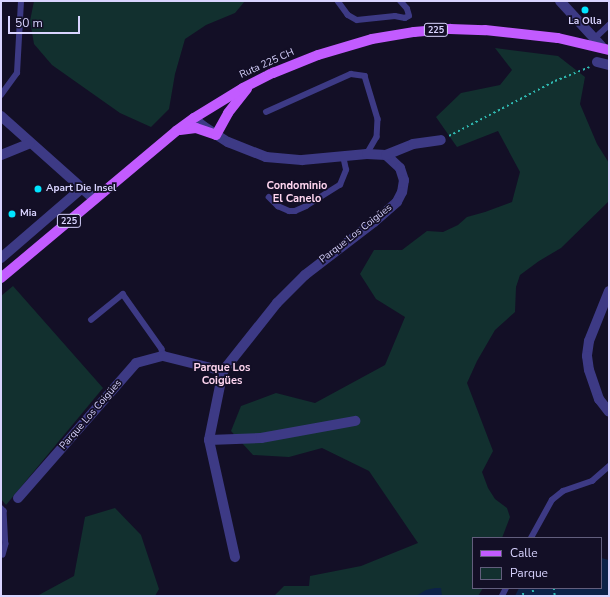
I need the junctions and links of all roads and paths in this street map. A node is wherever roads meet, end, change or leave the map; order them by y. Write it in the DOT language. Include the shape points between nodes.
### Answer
graph roads {
  1 [pos="21,1"];
  2 [pos="338,1"];
  3 [pos="400,1"];
  4 [pos="560,1"];
  5 [pos="609,25"];
  6 [pos="594,40"];
  7 [pos="606,49"];
  8 [pos="597,62"];
  9 [pos="609,65"];
  10 [pos="259,80"];
  11 [pos="1,95"];
  12 [pos="266,112"];
  13 [pos="1,116"];
  14 [pos="194,118"];
  15 [pos="176,131"];
  16 [pos="216,135"];
  17 [pos="441,140"];
  18 [pos="30,143"];
  19 [pos="367,154"];
  20 [pos="1,155"];
  21 [pos="386,155"];
  22 [pos="343,156"];
  23 [pos="81,189"];
  24 [pos="270,197"];
  25 [pos="94,199"];
  26 [pos="1,258"];
  27 [pos="1,278"];
  28 [pos="609,291"];
  29 [pos="91,320"];
  30 [pos="163,356"];
  31 [pos="223,371"];
  32 [pos="609,412"];
  33 [pos="355,421"];
  34 [pos="209,440"];
  35 [pos="609,466"];
  36 [pos="18,498"];
  37 [pos="1,508"];
  38 [pos="532,537"];
  39 [pos="3,554"];
  40 [pos="235,557"];
  41 [pos="532,590"];
  42 [pos="523,593"];
  43 [pos="524,596"];
  44 [pos="534,596"];
  1 -- 11 [label="lane" via="17,73"];
  2 -- 3 [label="lane" via="348,15 357,20 395,16 405,18 409,16 407,9"];
  4 -- 6 [label="street"];
  5 -- 6 [label="lane"];
  6 -- 7 [label="street"];
  7 -- 10 [label="main road, Ruta 225 CH / 225" via="558,38 485,30 414,32 372,39 318,55"];
  8 -- 9 [label="street"];
  8 -- 17 [label="path"];
  10 -- 14 [label="main road, Ruta 225 CH / 225" via="217,102"];
  10 -- 16 [label="main road" via="235,102"];
  12 -- 19 [label="lane" via="350,74 365,76 378,119 377,137"];
  13 -- 18 [label="street"];
  14 -- 15 [label="main road, Ruta 225 CH / 225"];
  14 -- 16 [label="street"];
  15 -- 16 [label="main road" via="196,128"];
  15 -- 25 [label="main road, Ruta 225 CH / 225"];
  16 -- 22 [label="street" via="240,148 278,159 302,160"];
  17 -- 21 [label="street" via="413,144"];
  18 -- 20 [label="street"];
  18 -- 23 [label="street"];
  19 -- 21 [label="street"];
  19 -- 22 [label="street"];
  21 -- 31 [label="street, Parque Los Coigües" via="396,162 403,174 402,192 396,202 304,275 277,303"];
  22 -- 24 [label="lane" via="346,170 340,185 306,206 289,211 278,206"];
  23 -- 25 [label="street"];
  23 -- 26 [label="street"];
  25 -- 27 [label="main road, Ruta 225 CH / 225"];
  28 -- 32 [label="street" via="589,341 587,356 599,399"];
  29 -- 30 [label="lane" via="122,294 162,349"];
  30 -- 31 [label="street, Parque Los Coigües"];
  30 -- 36 [label="street, Parque Los Coigües" via="136,363"];
  31 -- 34 [label="street, Parque Los Coigües"];
  33 -- 34 [label="street" via="261,438"];
  34 -- 40 [label="street, Parque Los Coigües"];
  35 -- 38 [label="lane" via="592,481 563,491 552,500"];
  37 -- 39 [label="lane" via="4,511 6,544"];
  41 -- 44 [label="path"];
  42 -- 43 [label="path"];
}
